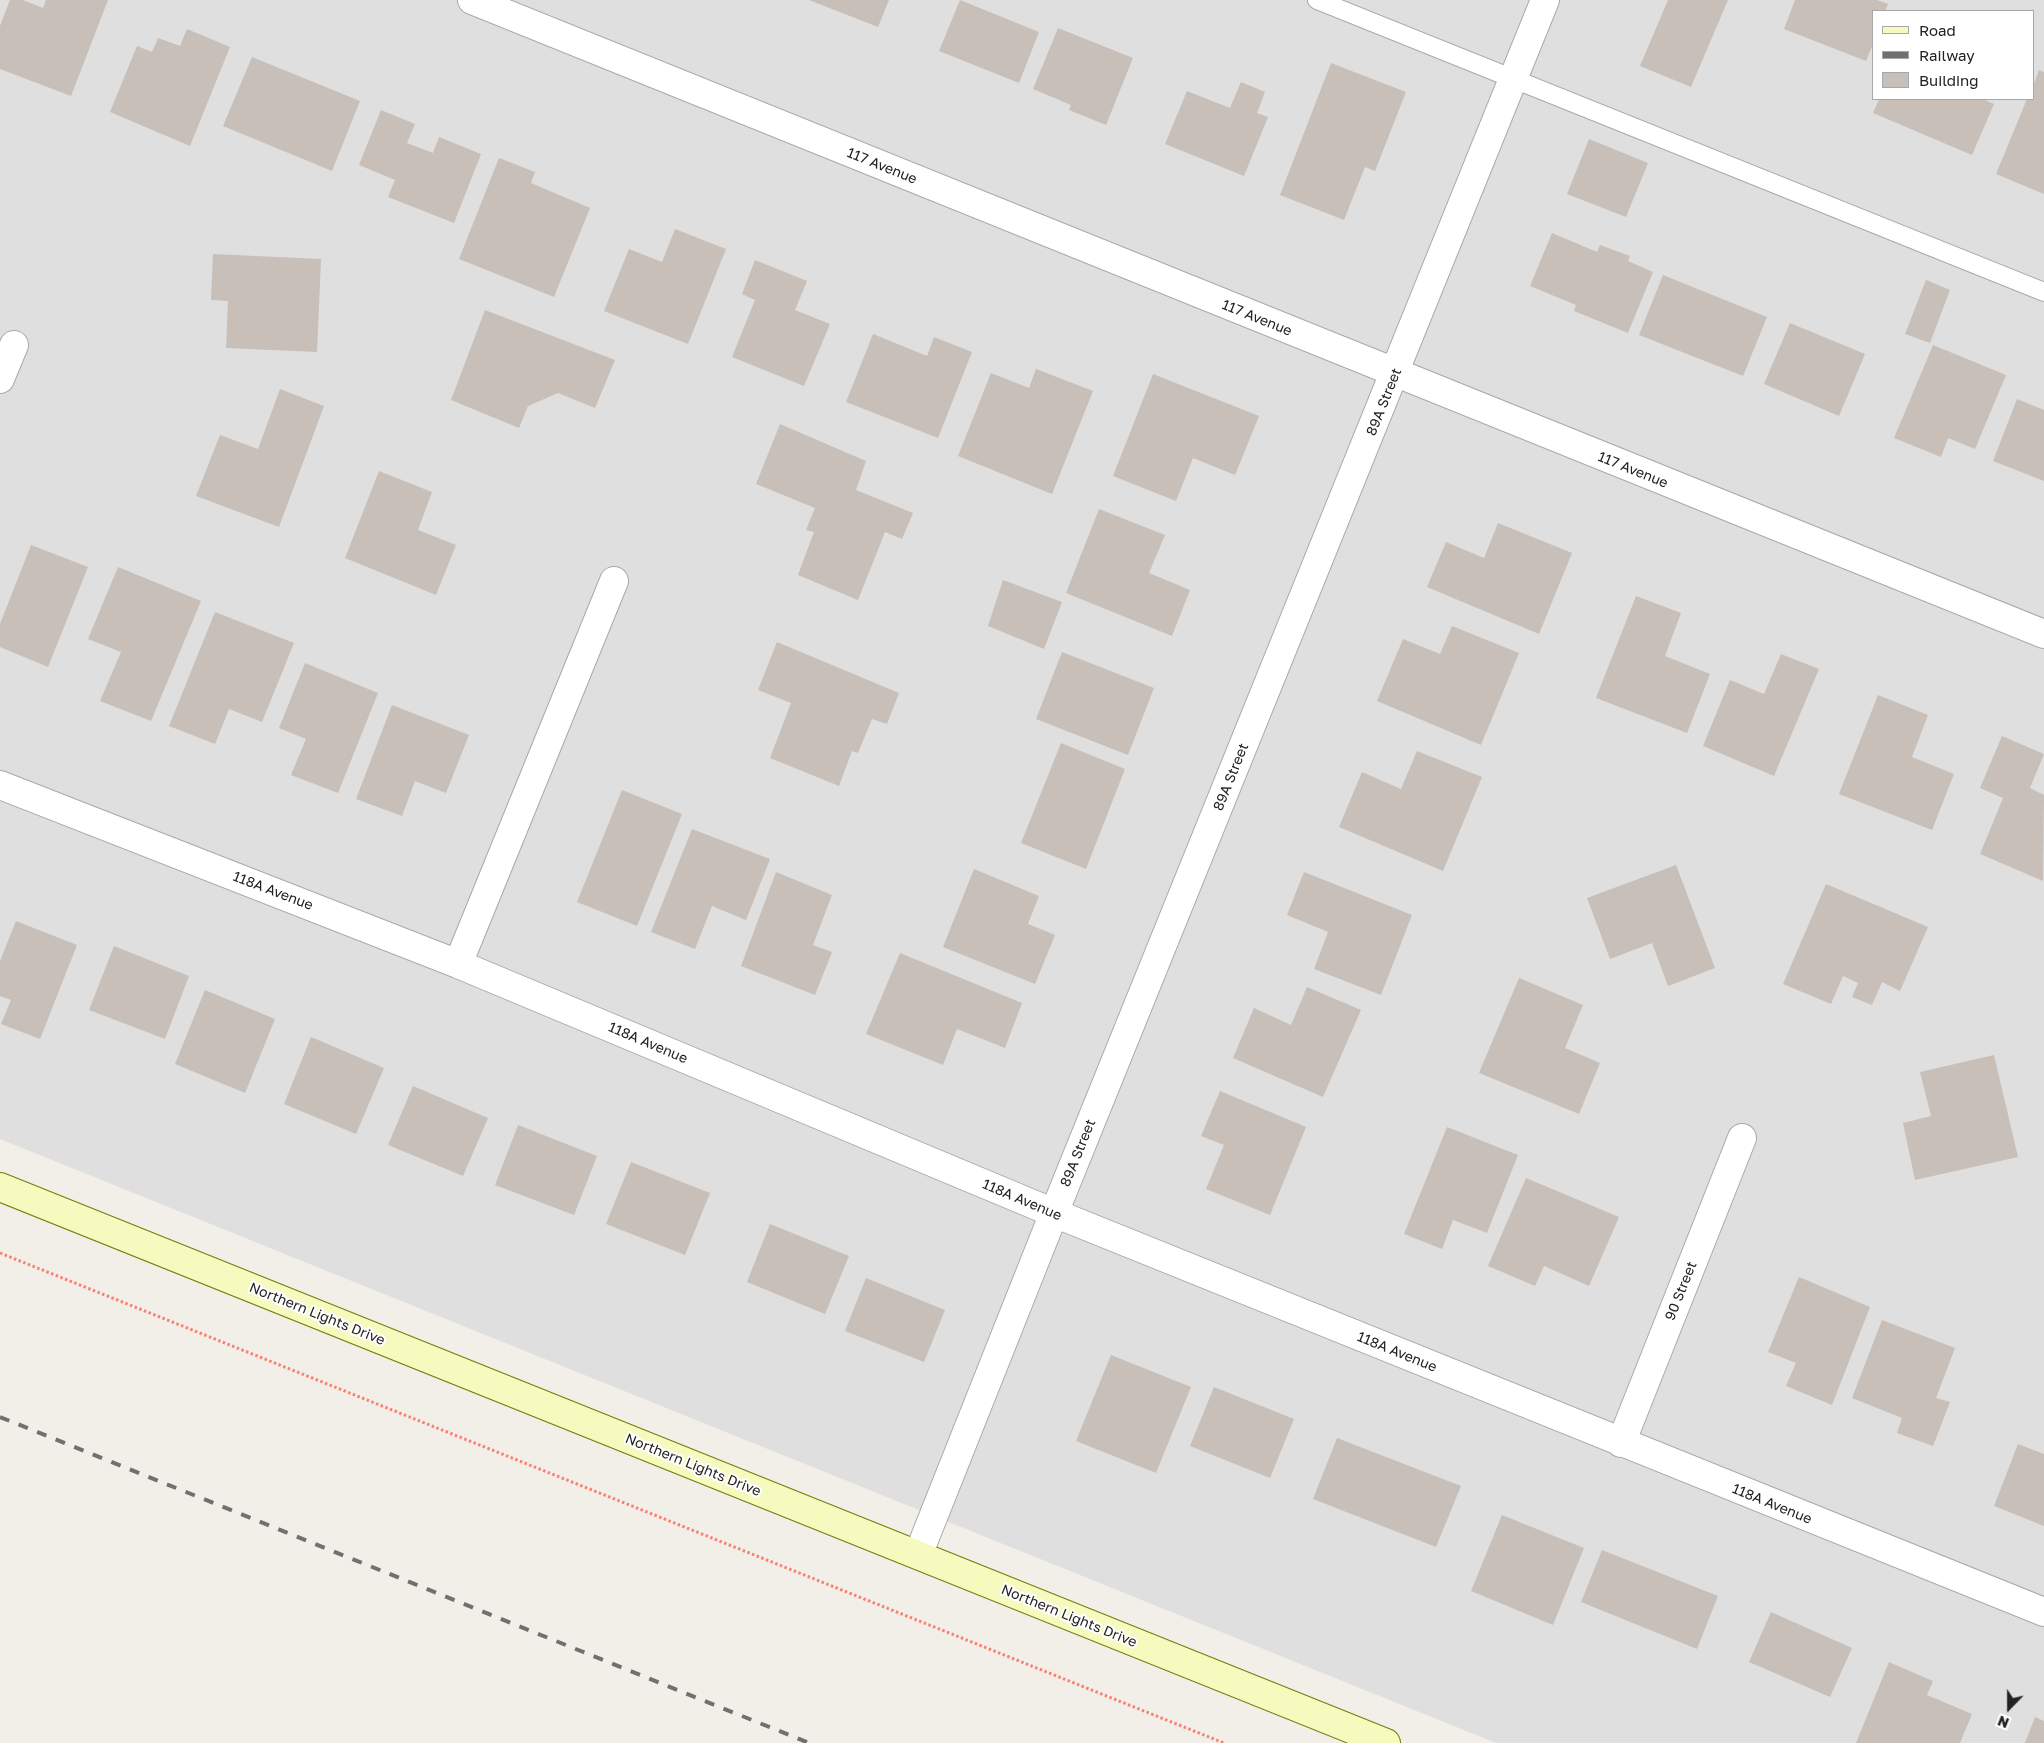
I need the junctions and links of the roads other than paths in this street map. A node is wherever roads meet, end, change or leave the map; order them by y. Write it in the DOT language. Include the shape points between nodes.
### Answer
graph roads {
  1 [pos="472,0"];
  2 [pos="1317,0"];
  3 [pos="1546,0"];
  4 [pos="1514,80"];
  5 [pos="2044,292"];
  6 [pos="14,345"];
  7 [pos="1395,374"];
  8 [pos="0,379"];
  9 [pos="614,581"];
  10 [pos="2044,634"];
  11 [pos="0,785"];
  12 [pos="458,964"];
  13 [pos="1742,1138"];
  14 [pos="0,1187"];
  15 [pos="1054,1213"];
  16 [pos="1621,1443"];
  17 [pos="918,1555"];
  18 [pos="2044,1612"];
  19 [pos="1386,1743"];
  1 -- 7 [label="street, 117 Avenue"];
  2 -- 4 [label="lane"];
  3 -- 4 [label="street, 89A Street"];
  4 -- 5 [label="lane"];
  4 -- 7 [label="street, 89A Street"];
  6 -- 8 [label="street"];
  7 -- 10 [label="street, 117 Avenue"];
  7 -- 15 [label="street, 89A Street"];
  9 -- 12 [label="street"];
  11 -- 12 [label="street, 118A Avenue"];
  12 -- 15 [label="street, 118A Avenue"];
  13 -- 16 [label="street, 90 Street"];
  14 -- 17 [label="main road, Northern Lights Drive"];
  15 -- 16 [label="street, 118A Avenue"];
  15 -- 17 [label="street, 89A Street"];
  16 -- 18 [label="street, 118A Avenue"];
  17 -- 19 [label="main road, Northern Lights Drive"];
}
